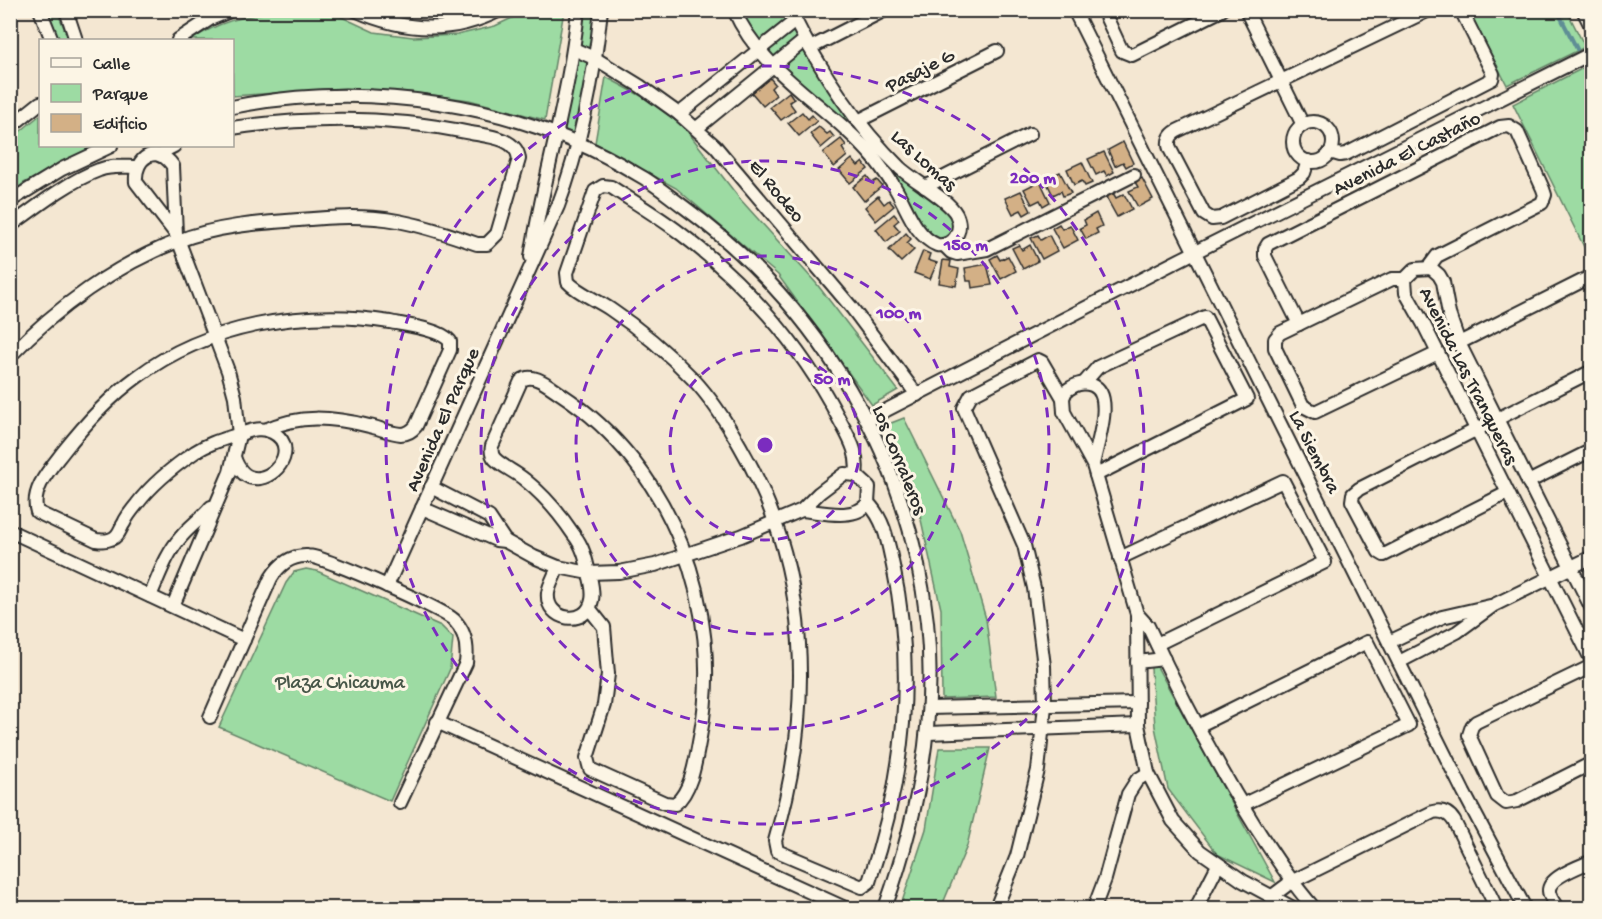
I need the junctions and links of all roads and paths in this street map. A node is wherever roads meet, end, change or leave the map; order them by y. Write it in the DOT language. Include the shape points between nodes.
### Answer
graph roads {
  1 [pos="40,10"];
  2 [pos="66,10"];
  3 [pos="232,10"];
  4 [pos="355,10"];
  5 [pos="500,10"];
  6 [pos="578,10"];
  7 [pos="601,10"];
  8 [pos="734,10"];
  9 [pos="885,10"];
  10 [pos="1074,10"];
  11 [pos="1103,10"];
  12 [pos="1222,10"];
  13 [pos="1246,10"];
  14 [pos="1429,10"];
  15 [pos="1461,10"];
  16 [pos="1583,10"];
  17 [pos="792,16"];
  18 [pos="1592,28"];
  19 [pos="52,39"];
  20 [pos="76,39"];
  21 [pos="180,39"];
  22 [pos="807,44"];
  23 [pos="574,49"];
  24 [pos="759,50"];
  25 [pos="997,51"];
  26 [pos="1592,53"];
  27 [pos="596,59"];
  28 [pos="773,66"];
  29 [pos="1281,81"];
  30 [pos="39,104"];
  31 [pos="234,107"];
  32 [pos="679,114"];
  33 [pos="858,121"];
  34 [pos="1303,125"];
  35 [pos="10,127"];
  36 [pos="234,128"];
  37 [pos="697,128"];
  38 [pos="1030,134"];
  39 [pos="555,135"];
  40 [pos="579,145"];
  41 [pos="109,147"];
  42 [pos="172,147"];
  43 [pos="876,151"];
  44 [pos="1330,152"];
  45 [pos="161,156"];
  46 [pos="1308,161"];
  47 [pos="137,167"];
  48 [pos="1134,175"];
  49 [pos="925,187"];
  50 [pos="10,201"];
  51 [pos="10,226"];
  52 [pos="178,237"];
  53 [pos="945,246"];
  54 [pos="1195,252"];
  55 [pos="529,267"];
  56 [pos="1428,268"];
  57 [pos="1406,279"];
  58 [pos="1590,281"];
  59 [pos="1299,324"];
  60 [pos="215,337"];
  61 [pos="1459,343"];
  62 [pos="1438,353"];
  63 [pos="10,357"];
  64 [pos="1592,371"];
  65 [pos="1084,383"];
  66 [pos="917,394"];
  67 [pos="1062,398"];
  68 [pos="1497,419"];
  69 [pos="867,420"];
  70 [pos="265,430"];
  71 [pos="1476,430"];
  72 [pos="239,435"];
  73 [pos="1592,450"];
  74 [pos="234,457"];
  75 [pos="1094,470"];
  76 [pos="856,475"];
  77 [pos="1528,482"];
  78 [pos="431,487"];
  79 [pos="1507,493"];
  80 [pos="220,497"];
  81 [pos="868,503"];
  82 [pos="422,508"];
  83 [pos="802,510"];
  84 [pos="775,521"];
  85 [pos="10,531"];
  86 [pos="505,541"];
  87 [pos="686,555"];
  88 [pos="1592,557"];
  89 [pos="1120,558"];
  90 [pos="558,567"];
  91 [pos="1570,567"];
  92 [pos="589,573"];
  93 [pos="1550,578"];
  94 [pos="387,586"];
  95 [pos="150,596"];
  96 [pos="1494,605"];
  97 [pos="173,606"];
  98 [pos="589,608"];
  99 [pos="1592,609"];
  100 [pos="1137,614"];
  101 [pos="244,640"];
  102 [pos="1389,642"];
  103 [pos="1157,644"];
  104 [pos="1164,659"];
  105 [pos="1137,662"];
  106 [pos="1399,662"];
  107 [pos="1592,663"];
  108 [pos="1138,703"];
  109 [pos="1046,706"];
  110 [pos="929,708"];
  111 [pos="210,717"];
  112 [pos="437,722"];
  113 [pos="1138,725"];
  114 [pos="1198,726"];
  115 [pos="1044,729"];
  116 [pos="928,733"];
  117 [pos="1592,763"];
  118 [pos="1148,773"];
  119 [pos="400,803"];
  120 [pos="1242,805"];
  121 [pos="1592,861"];
  122 [pos="1218,865"];
  123 [pos="1291,882"];
  124 [pos="1271,897"];
  125 [pos="845,909"];
  126 [pos="885,909"];
  127 [pos="996,909"];
  128 [pos="1094,909"];
  129 [pos="1196,909"];
  130 [pos="1293,909"];
  131 [pos="1314,909"];
  132 [pos="1495,909"];
  133 [pos="1525,909"];
  134 [pos="1557,909"];
  1 -- 19 [label="street"];
  2 -- 20 [label="street"];
  3 -- 21 [label="street"];
  4 -- 5 [label="street" via="378,20 428,29 455,27"];
  6 -- 23 [label="street, Avenida El Parque"];
  7 -- 27 [label="street, Avenida El Parque"];
  8 -- 24 [label="street, Las Lomas"];
  9 -- 22 [label="street"];
  10 -- 54 [label="street, La Siembra"];
  11 -- 12 [label="street" via="1122,51 1132,55"];
  13 -- 29 [label="street"];
  14 -- 29 [label="street"];
  15 -- 44 [label="street" via="1492,79 1346,154"];
  16 -- 18 [label="street"];
  17 -- 22 [label="street, Las Lomas"];
  17 -- 24 [label="street, Las Lomas"];
  22 -- 28 [label="street"];
  22 -- 33 [label="street, Las Lomas" via="838,97"];
  23 -- 27 [label="street, El Rodeo"];
  23 -- 39 [label="street, Avenida El Parque"];
  24 -- 28 [label="street, Las Lomas"];
  24 -- 32 [label="street, Las Lomas"];
  25 -- 33 [label="street, Pasaje G"];
  26 -- 54 [label="street"];
  27 -- 32 [label="street, El Rodeo"];
  27 -- 40 [label="street, Avenida El Parque"];
  28 -- 37 [label="street"];
  28 -- 43 [label="street, Las Lomas"];
  29 -- 34 [label="street"];
  29 -- 46 [label="street" via="1177,131 1170,138 1170,149 1204,214 1212,219 1299,178"];
  30 -- 35 [label="street"];
  31 -- 39 [label="street" via="315,96 385,97 470,109"];
  32 -- 37 [label="street, El Rodeo"];
  33 -- 43 [label="street, Las Lomas"];
  34 -- 44 [label="street" via="1316,122 1327,128 1333,139"];
  34 -- 46 [label="street" via="1294,135 1294,148"];
  36 -- 52 [label="street" via="316,119 395,121 450,128 506,142 516,148 519,159 497,234 487,244 417,225 358,217 249,224"];
  37 -- 66 [label="street, El Rodeo" via="852,308"];
  38 -- 49 [label="street"];
  39 -- 40 [label="street"];
  39 -- 55 [label="street, Avenida El Parque"];
  40 -- 55 [label="street, Avenida El Parque" via="558,206"];
  40 -- 69 [label="street, Los Corraleros" via="639,174 702,220 753,265 818,339"];
  41 -- 50 [label="street" via="62,169"];
  42 -- 45 [label="street"];
  43 -- 49 [label="street, Las Lomas"];
  43 -- 53 [label="street, Las Lomas" via="920,232 933,244"];
  44 -- 46 [label="street" via="1320,160"];
  45 -- 47 [label="street" via="147,156"];
  45 -- 52 [label="street" via="173,166"];
  47 -- 51 [label="street" via="100,169"];
  47 -- 52 [label="street" via="136,182"];
  48 -- 53 [label="street" via="987,249 957,254"];
  49 -- 53 [label="street, Las Lomas" via="953,209 958,218 957,236"];
  52 -- 60 [label="street"];
  52 -- 63 [label="street" via="83,294"];
  54 -- 66 [label="street"];
  54 -- 102 [label="street, La Siembra"];
  55 -- 78 [label="street, Avenida El Parque"];
  56 -- 57 [label="street, Avenida Las Tranqueras" via="1413,270"];
  56 -- 59 [label="street, Avenida El Castaño" via="1437,256 1542,203 1543,189 1514,128 1500,126 1268,244 1265,256"];
  56 -- 61 [label="street, Avenida Las Tranqueras" via="1443,282"];
  57 -- 59 [label="street" via="1392,279"];
  57 -- 62 [label="street, Avenida Las Tranqueras" via="1406,293"];
  58 -- 61 [label="street"];
  59 -- 62 [label="street" via="1280,333 1275,348 1303,406 1310,411 1319,411"];
  60 -- 70 [label="street" via="269,323 345,318 414,327 444,335 450,341 450,350 411,431 399,433 311,418 294,419"];
  60 -- 72 [label="street" via="235,397"];
  60 -- 72 [label="street" via="157,364 106,403 48,473 34,502 37,512 106,541 117,536 156,482 183,460 205,445"];
  61 -- 68 [label="street, Avenida Las Tranqueras"];
  62 -- 71 [label="street, Avenida Las Tranqueras"];
  64 -- 68 [label="street"];
  65 -- 67 [label="street" via="1070,387"];
  65 -- 75 [label="street" via="1099,389 1104,398"];
  65 -- 75 [label="street" via="1098,367 1205,317 1246,399"];
  66 -- 69 [label="street"];
  67 -- 75 [label="street" via="1067,418"];
  67 -- 109 [label="street" via="1038,360 971,395 964,408 1023,545 1041,627"];
  68 -- 71 [label="street"];
  68 -- 77 [label="street, Avenida Las Tranqueras"];
  69 -- 110 [label="street, Los Corraleros" via="894,484 917,563 927,625"];
  70 -- 72 [label="street" via="248,430"];
  70 -- 74 [label="street" via="278,436 284,445 282,464 271,476 245,475"];
  71 -- 79 [label="street, Avenida Las Tranqueras"];
  71 -- 79 [label="street" via="1359,489 1352,501 1383,555"];
  72 -- 74 [label="street"];
  73 -- 77 [label="street"];
  74 -- 80 [label="street"];
  75 -- 89 [label="street"];
  76 -- 81 [label="street" via="869,487"];
  76 -- 83 [label="street" via="844,474"];
  76 -- 84 [label="street" via="856,454 834,409 801,357 763,309 681,233 611,187 599,188 593,195 567,273 568,282 646,336 695,381 736,439 759,480"];
  77 -- 91 [label="street, Avenida Las Tranqueras"];
  78 -- 82 [label="street, Avenida El Parque"];
  78 -- 86 [label="street" via="489,517"];
  79 -- 93 [label="street, Avenida Las Tranqueras"];
  80 -- 95 [label="street" via="170,551"];
  80 -- 97 [label="street"];
  81 -- 83 [label="street" via="851,513"];
  81 -- 84 [label="street" via="882,521 895,576 906,689 893,798 869,882 862,887 777,851 775,841 794,764 801,685 794,594"];
  82 -- 86 [label="street"];
  82 -- 94 [label="street, Avenida El Parque"];
  83 -- 84 [label="street"];
  84 -- 87 [label="street"];
  85 -- 95 [label="street"];
  86 -- 90 [label="street"];
  87 -- 92 [label="street" via="620,572"];
  87 -- 92 [label="street" via="653,487 622,447 566,397 545,383 526,377 491,453 538,491 561,516 581,547"];
  87 -- 98 [label="street" via="703,618 707,674 699,747 682,798 675,804 590,769 587,758 604,705 608,658 604,627"];
  88 -- 91 [label="street"];
  89 -- 100 [label="street"];
  89 -- 103 [label="street" via="1283,481 1325,562"];
  90 -- 92 [label="street"];
  90 -- 98 [label="street" via="548,595 553,610 574,618"];
  91 -- 93 [label="street"];
  91 -- 99 [label="street, Avenida Las Tranqueras"];
  92 -- 98 [label="street" via="593,593"];
  93 -- 96 [label="street"];
  93 -- 107 [label="street, Avenida Las Tranqueras"];
  94 -- 101 [label="street" via="316,556 295,558 280,566 271,578"];
  94 -- 112 [label="street" via="450,616 464,634 466,663"];
  95 -- 97 [label="street"];
  96 -- 102 [label="street" via="1442,616"];
  96 -- 106 [label="street" via="1457,632"];
  97 -- 101 [label="street"];
  100 -- 103 [label="street"];
  100 -- 105 [label="street"];
  101 -- 111 [label="street"];
  102 -- 106 [label="street, La Siembra"];
  103 -- 104 [label="street"];
  104 -- 105 [label="street"];
  104 -- 114 [label="street"];
  105 -- 108 [label="street"];
  106 -- 133 [label="street, La Siembra"];
  107 -- 117 [label="street" via="1476,722 1470,730 1470,739 1497,796 1506,803"];
  108 -- 109 [label="street"];
  108 -- 113 [label="street"];
  109 -- 110 [label="street"];
  109 -- 115 [label="street"];
  110 -- 116 [label="street, Los Corraleros"];
  112 -- 119 [label="street"];
  112 -- 125 [label="street"];
  113 -- 115 [label="street"];
  113 -- 118 [label="street"];
  114 -- 120 [label="street"];
  114 -- 120 [label="street" via="1367,642 1409,725"];
  115 -- 116 [label="street"];
  115 -- 127 [label="street" via="1028,815"];
  116 -- 126 [label="street, Los Corraleros" via="913,817"];
  118 -- 122 [label="street" via="1185,836"];
  118 -- 128 [label="street" via="1137,780 1128,794"];
  120 -- 123 [label="street"];
  121 -- 134 [label="street" via="1556,878 1550,885"];
  122 -- 124 [label="street"];
  122 -- 129 [label="street"];
  123 -- 124 [label="street"];
  123 -- 131 [label="street"];
  123 -- 132 [label="street" via="1441,811 1454,821"];
  124 -- 130 [label="street"];
}
